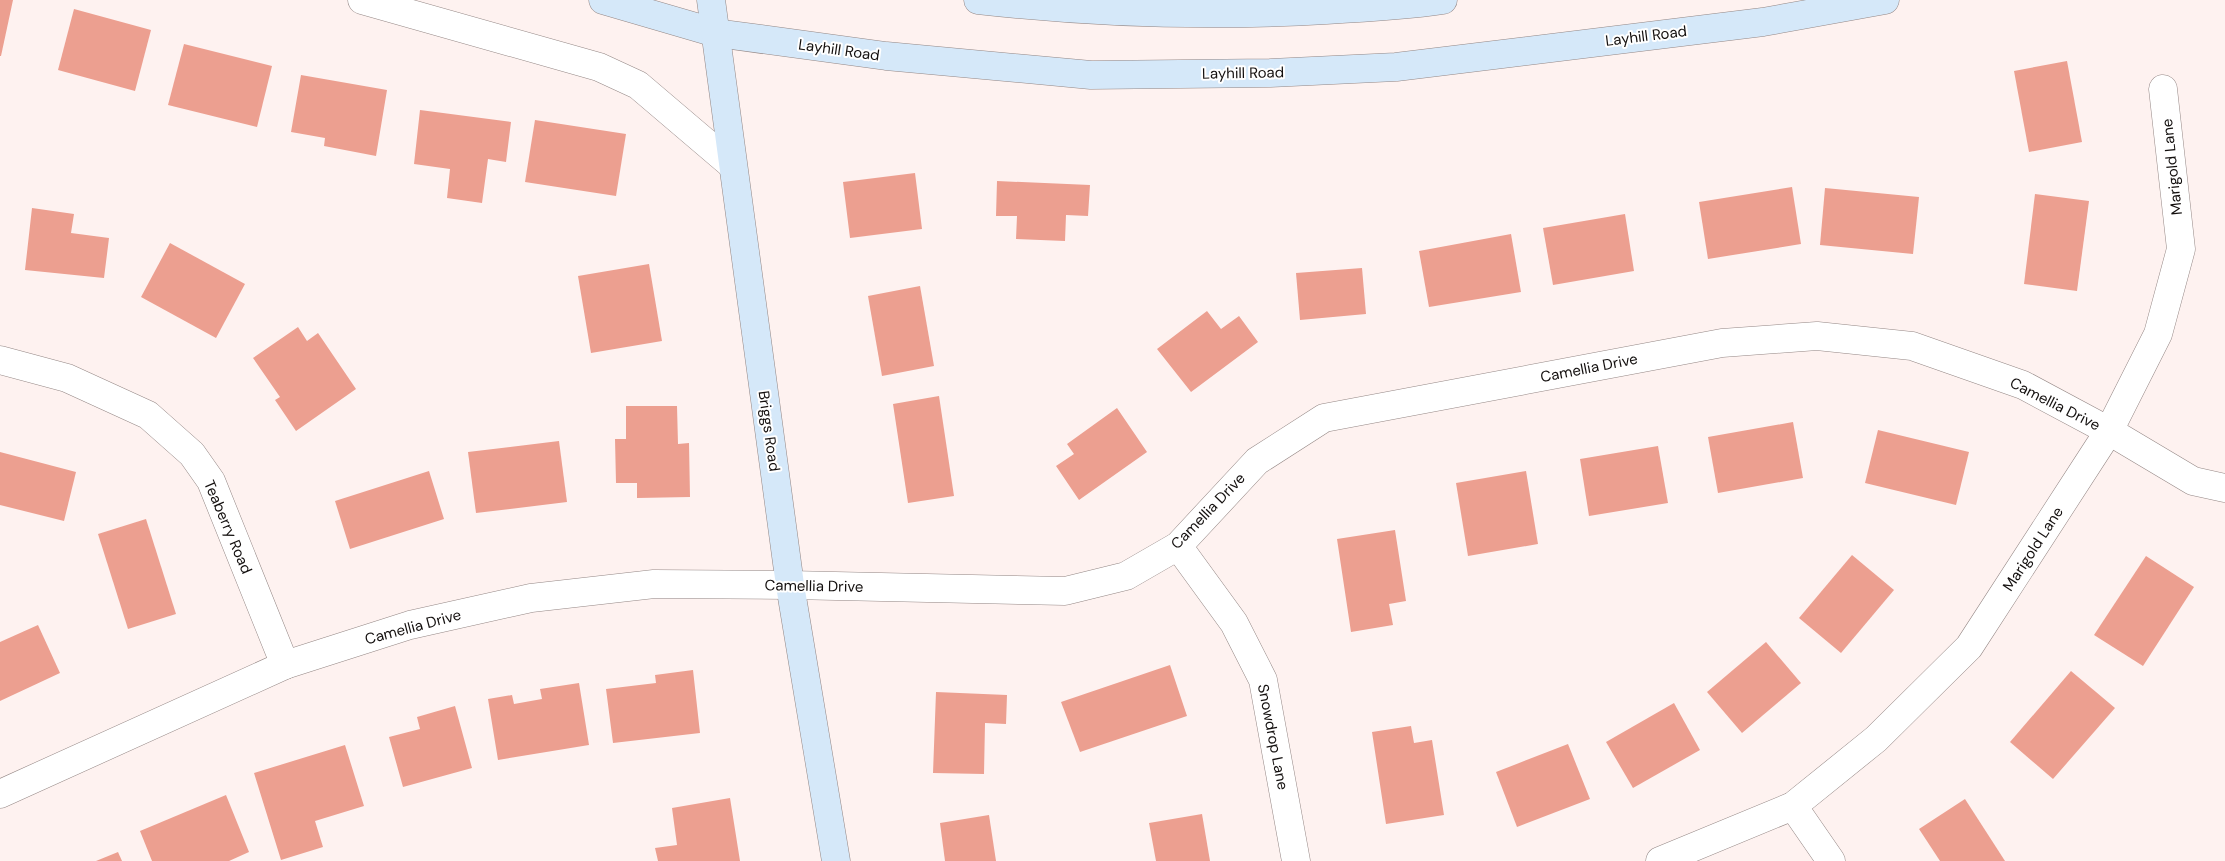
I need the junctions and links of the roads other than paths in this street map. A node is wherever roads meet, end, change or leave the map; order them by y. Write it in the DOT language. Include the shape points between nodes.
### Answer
graph roads {
  1 [pos="362,0"];
  2 [pos="603,0"];
  3 [pos="711,0"];
  4 [pos="978,0"];
  5 [pos="1442,0"];
  6 [pos="1885,0"];
  7 [pos="716,33"];
  8 [pos="2163,89"];
  9 [pos="732,165"];
  10 [pos="0,360"];
  11 [pos="2109,432"];
  12 [pos="2225,488"];
  13 [pos="1178,546"];
  14 [pos="790,584"];
  15 [pos="285,665"];
  16 [pos="0,794"];
  17 [pos="1792,806"];
  18 [pos="836,861"];
  19 [pos="1296,861"];
  20 [pos="1660,861"];
  21 [pos="1831,861"];
  1 -- 9 [label="street" via="599,67 638,85"];
  2 -- 7 [label="main road, Layhill Road"];
  3 -- 7 [label="main road, Briggs Road"];
  4 -- 5 [label="main road" via="1096,12 1242,15"];
  6 -- 7 [label="main road, Layhill Road" via="1763,22 1396,67 1270,73 1091,76 886,56"];
  7 -- 9 [label="main road, Briggs Road"];
  8 -- 11 [label="street, Marigold Lane" via="2182,248 2158,334"];
  9 -- 14 [label="main road, Briggs Road"];
  10 -- 15 [label="street, Teaberry Road" via="67,378 148,415 192,454 211,481"];
  11 -- 12 [label="street, Camellia Drive" via="2193,481"];
  11 -- 13 [label="street, Camellia Drive" via="2023,385 1912,346 1817,336 1722,343 1324,418 1257,461"];
  11 -- 17 [label="street, Marigold Lane" via="1969,647 1876,739"];
  13 -- 14 [label="street, Camellia Drive" via="1126,576 1065,591"];
  13 -- 19 [label="street, Snowdrop Lane" via="1234,622 1263,680"];
  14 -- 15 [label="street, Camellia Drive" via="654,584 531,598 410,625"];
  14 -- 18 [label="main road, Briggs Road"];
  15 -- 16 [label="street, Camellia Drive"];
  17 -- 20 [label="street, Marigold Lane"];
  17 -- 21 [label="street"];
}
